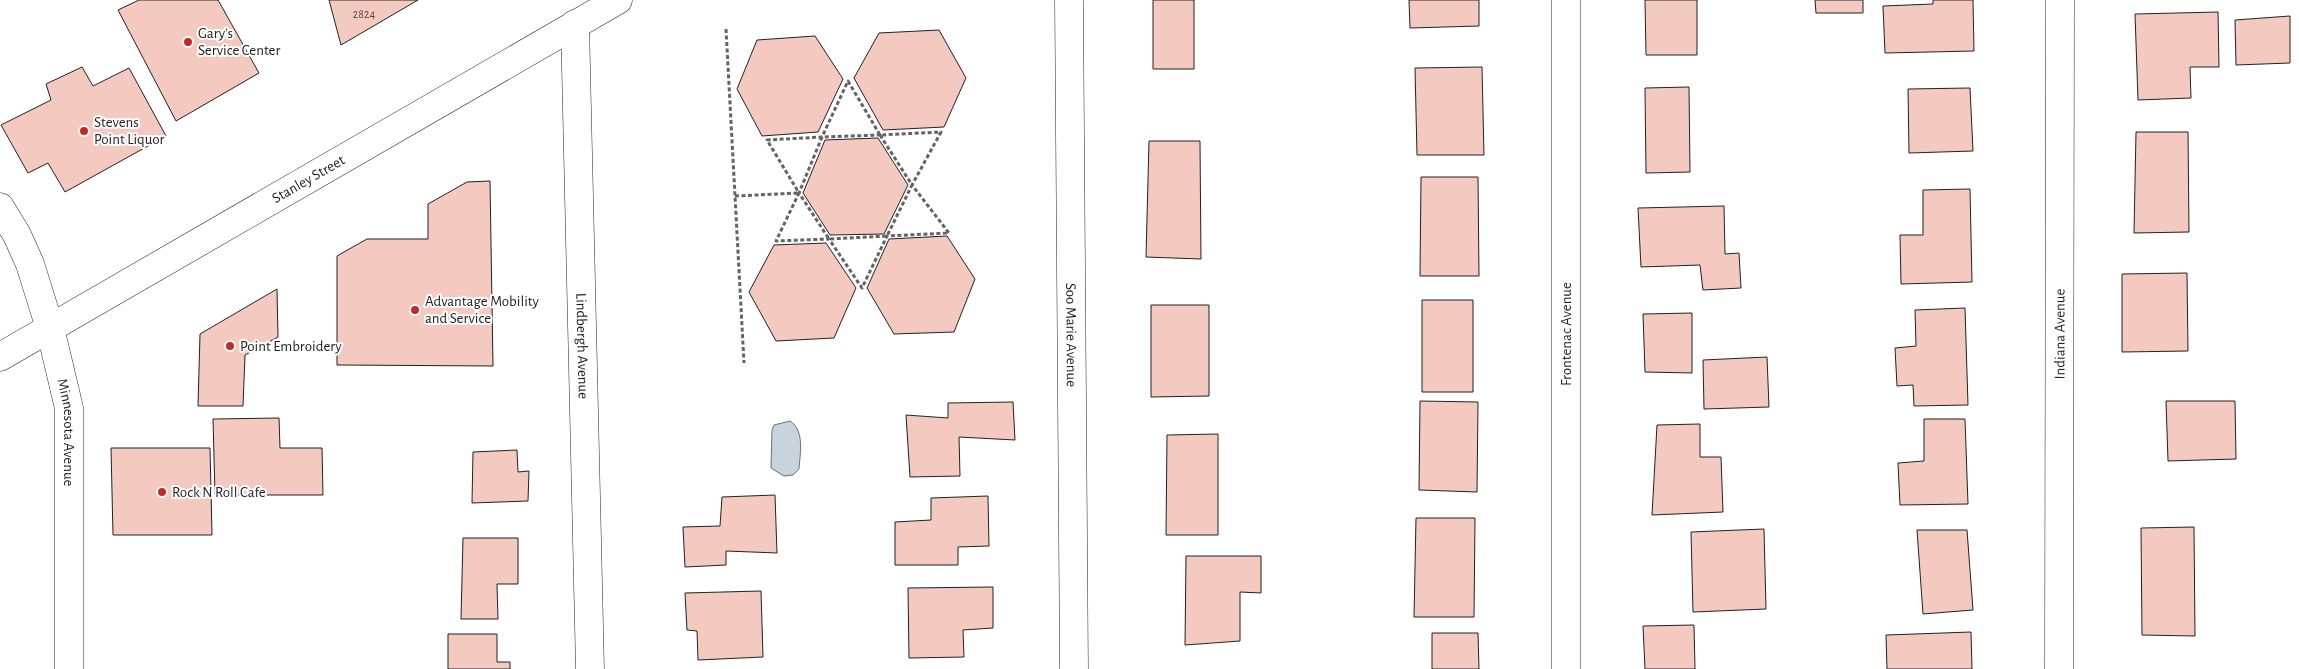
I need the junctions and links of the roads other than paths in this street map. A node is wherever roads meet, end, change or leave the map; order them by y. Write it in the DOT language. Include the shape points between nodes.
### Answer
graph roads {
  1 [pos="618,0"];
  2 [pos="1069,0"];
  3 [pos="1566,0"];
  4 [pos="2060,0"];
  5 [pos="576,24"];
  6 [pos="0,207"];
  7 [pos="50,328"];
  8 [pos="0,357"];
  9 [pos="69,669"];
  10 [pos="590,669"];
  11 [pos="1074,669"];
  12 [pos="1566,669"];
  13 [pos="2059,669"];
  1 -- 5 [label="street, Stanley Street"];
  2 -- 11 [label="street, Soo Marie Avenue"];
  3 -- 12 [label="street, Frontenac Avenue"];
  4 -- 13 [label="street, Indiana Avenue"];
  5 -- 7 [label="street, Stanley Street"];
  5 -- 10 [label="street, Lindbergh Avenue"];
  6 -- 7 [label="street, Minnesota Avenue" via="24,250"];
  7 -- 8 [label="street, Stanley Street"];
  7 -- 9 [label="street, Minnesota Avenue" via="69,408"];
}
